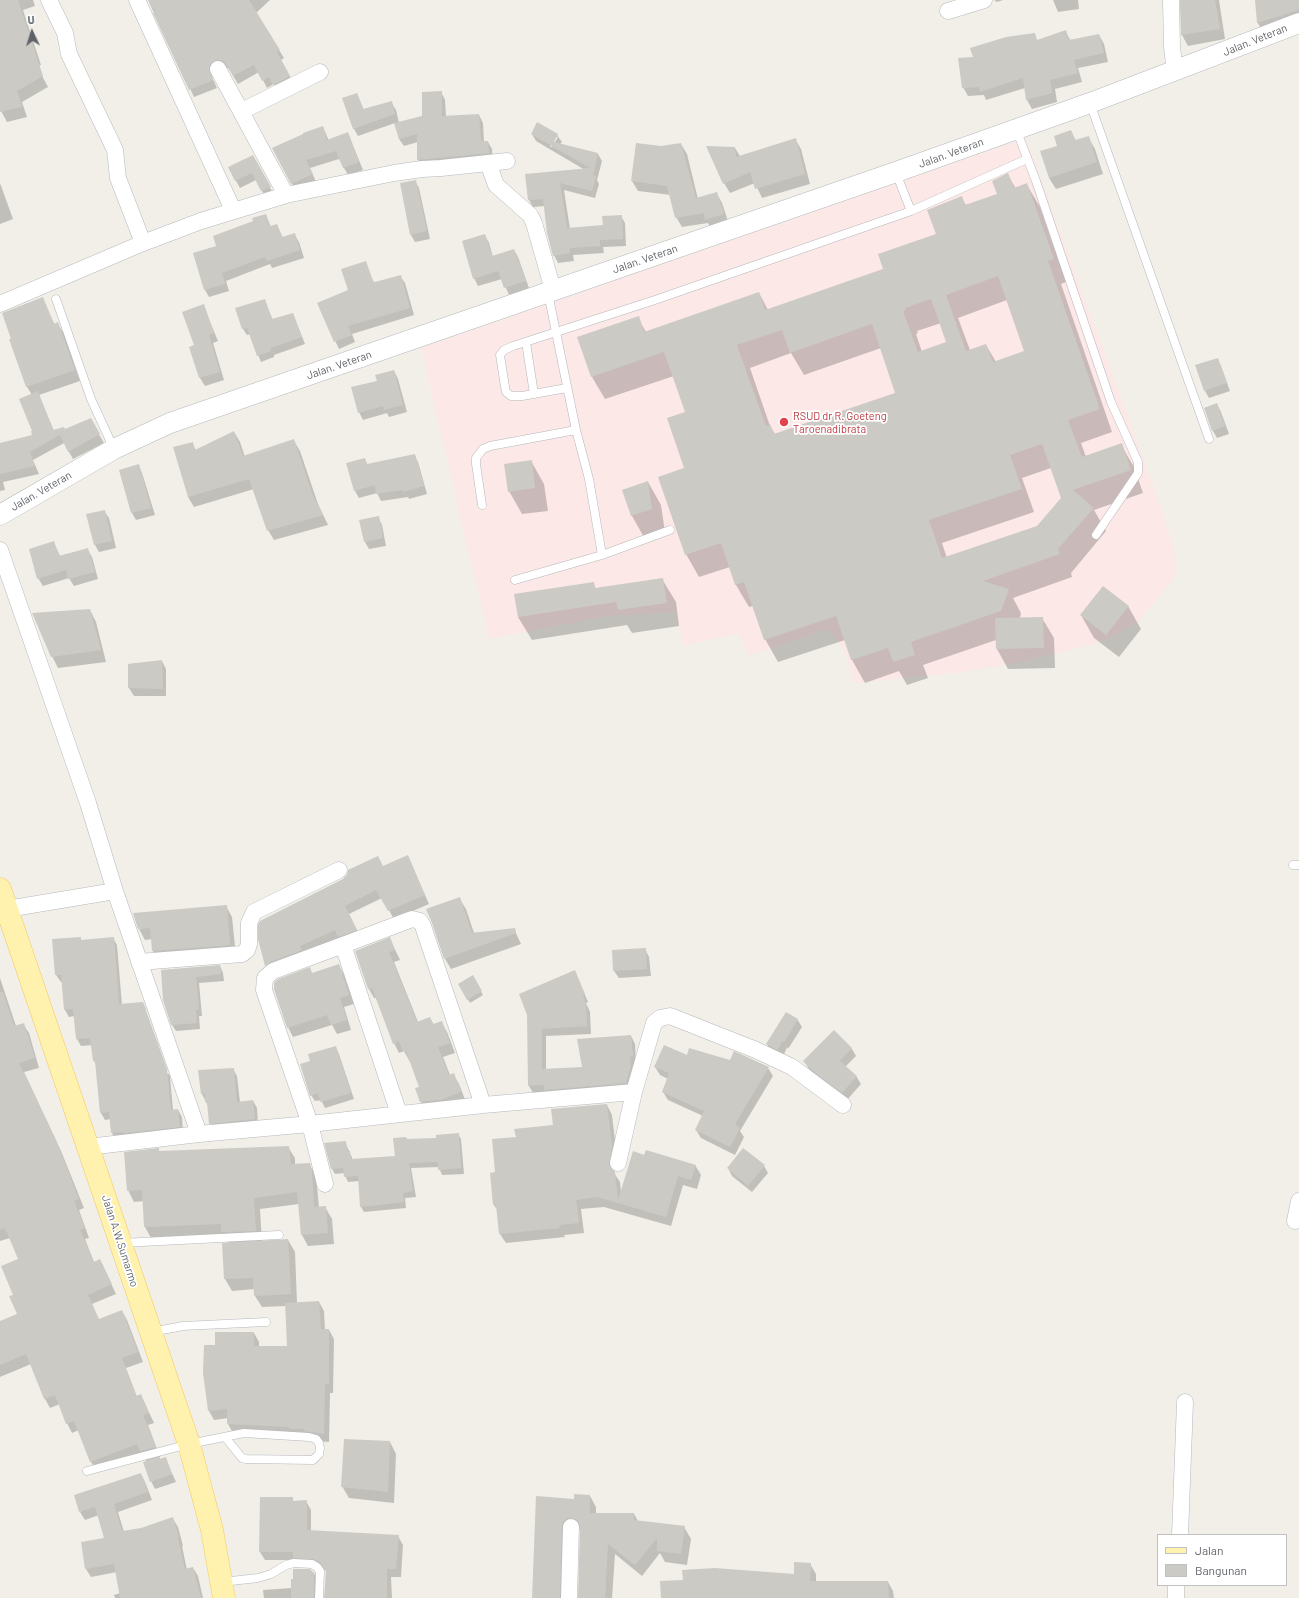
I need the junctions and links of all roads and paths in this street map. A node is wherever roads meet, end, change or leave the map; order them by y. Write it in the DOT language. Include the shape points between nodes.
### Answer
graph roads {
  1 [pos="50,0"];
  2 [pos="137,0"];
  3 [pos="984,0"];
  4 [pos="1171,0"];
  5 [pos="948,11"];
  6 [pos="1299,23"];
  7 [pos="218,69"];
  8 [pos="320,72"];
  9 [pos="1175,72"];
  10 [pos="1090,103"];
  11 [pos="242,111"];
  12 [pos="1016,129"];
  13 [pos="1027,159"];
  14 [pos="507,161"];
  15 [pos="488,163"];
  16 [pos="896,172"];
  17 [pos="286,195"];
  18 [pos="233,210"];
  19 [pos="911,211"];
  20 [pos="143,243"];
  21 [pos="551,292"];
  22 [pos="56,299"];
  23 [pos="0,304"];
  24 [pos="556,332"];
  25 [pos="526,342"];
  26 [pos="567,388"];
  27 [pos="534,394"];
  28 [pos="576,430"];
  29 [pos="1209,439"];
  30 [pos="114,449"];
  31 [pos="482,505"];
  32 [pos="0,514"];
  33 [pos="670,530"];
  34 [pos="1096,535"];
  35 [pos="0,550"];
  36 [pos="602,555"];
  37 [pos="515,580"];
  38 [pos="339,870"];
  39 [pos="115,891"];
  40 [pos="3,899"];
  41 [pos="343,945"];
  42 [pos="139,962"];
  43 [pos="634,1092"];
  44 [pos="483,1105"];
  45 [pos="843,1105"];
  46 [pos="399,1114"];
  47 [pos="310,1124"];
  48 [pos="199,1134"];
  49 [pos="88,1147"];
  50 [pos="618,1163"];
  51 [pos="325,1184"];
  52 [pos="1299,1201"];
  53 [pos="1295,1221"];
  54 [pos="279,1235"];
  55 [pos="120,1243"];
  56 [pos="266,1322"];
  57 [pos="150,1332"];
  58 [pos="1185,1402"];
  59 [pos="225,1437"];
  60 [pos="188,1444"];
  61 [pos="87,1471"];
  62 [pos="571,1528"];
  63 [pos="1180,1534"];
  64 [pos="1176,1586"];
  65 [pos="222,1590"];
  66 [pos="319,1598"];
  67 [pos="569,1598"];
  68 [pos="1176,1598"];
  1 -- 20 [label="street" via="65,33 69,54 116,150 118,178"];
  2 -- 18 [label="street"];
  3 -- 5 [label="street"];
  4 -- 9 [label="street"];
  6 -- 9 [label="street, Jalan. Veteran"];
  7 -- 11 [label="street"];
  8 -- 11 [label="street"];
  9 -- 10 [label="street, Jalan. Veteran"];
  10 -- 12 [label="street, Jalan. Veteran"];
  10 -- 29 [label="lane"];
  11 -- 17 [label="street"];
  12 -- 13 [label="lane"];
  12 -- 16 [label="street, Jalan. Veteran"];
  13 -- 19 [label="lane"];
  13 -- 34 [label="lane" via="1111,402 1138,462 1138,473"];
  14 -- 15 [label="street"];
  15 -- 17 [label="street" via="394,173"];
  15 -- 21 [label="street" via="496,185 530,215 534,223"];
  16 -- 19 [label="lane"];
  16 -- 21 [label="street, Jalan. Veteran"];
  17 -- 18 [label="street"];
  18 -- 20 [label="street"];
  19 -- 24 [label="lane"];
  20 -- 23 [label="street"];
  21 -- 24 [label="lane"];
  21 -- 30 [label="street, Jalan. Veteran" via="170,423"];
  22 -- 30 [label="lane" via="91,399"];
  24 -- 25 [label="lane"];
  24 -- 26 [label="lane"];
  25 -- 27 [label="lane"];
  25 -- 27 [label="lane" via="504,350 500,355 505,388 511,396"];
  26 -- 27 [label="lane"];
  26 -- 28 [label="lane"];
  28 -- 31 [label="lane" via="483,449 476,458"];
  28 -- 36 [label="lane" via="589,479"];
  30 -- 32 [label="street, Jalan. Veteran"];
  33 -- 36 [label="lane"];
  35 -- 39 [label="street" via="88,803"];
  36 -- 37 [label="lane"];
  38 -- 42 [label="street" via="254,912 249,923 250,944 242,954"];
  39 -- 40 [label="street"];
  39 -- 42 [label="street"];
  40 -- 49 [label="main road, Jalan A.W.Sumarmo"];
  41 -- 44 [label="street" via="407,920 420,921 424,926"];
  41 -- 46 [label="street"];
  41 -- 47 [label="street" via="273,971 264,978 264,990"];
  42 -- 48 [label="street"];
  43 -- 44 [label="street"];
  43 -- 45 [label="street" via="654,1023 660,1018 670,1016 792,1067"];
  43 -- 50 [label="street"];
  44 -- 46 [label="street"];
  46 -- 47 [label="street"];
  47 -- 48 [label="street"];
  47 -- 51 [label="street"];
  48 -- 49 [label="street"];
  49 -- 55 [label="main road, Jalan A.W.Sumarmo"];
  52 -- 53 [label="street"];
  54 -- 55 [label="lane"];
  55 -- 57 [label="main road, Jalan A.W.Sumarmo"];
  56 -- 57 [label="lane" via="183,1326"];
  57 -- 60 [label="main road, Jalan A.W.Sumarmo"];
  58 -- 63 [label="street"];
  59 -- 59 [label="lane" via="244,1433 309,1437 316,1439 320,1448 313,1460 246,1459 242,1458"];
  59 -- 60 [label="lane"];
  60 -- 61 [label="lane"];
  60 -- 65 [label="main road, Jalan A.W.Sumarmo" via="212,1530"];
  62 -- 67 [label="street"];
  64 -- 68 [label="street"];
  65 -- 66 [label="lane" via="271,1574 286,1565 312,1564 320,1571"];
}
